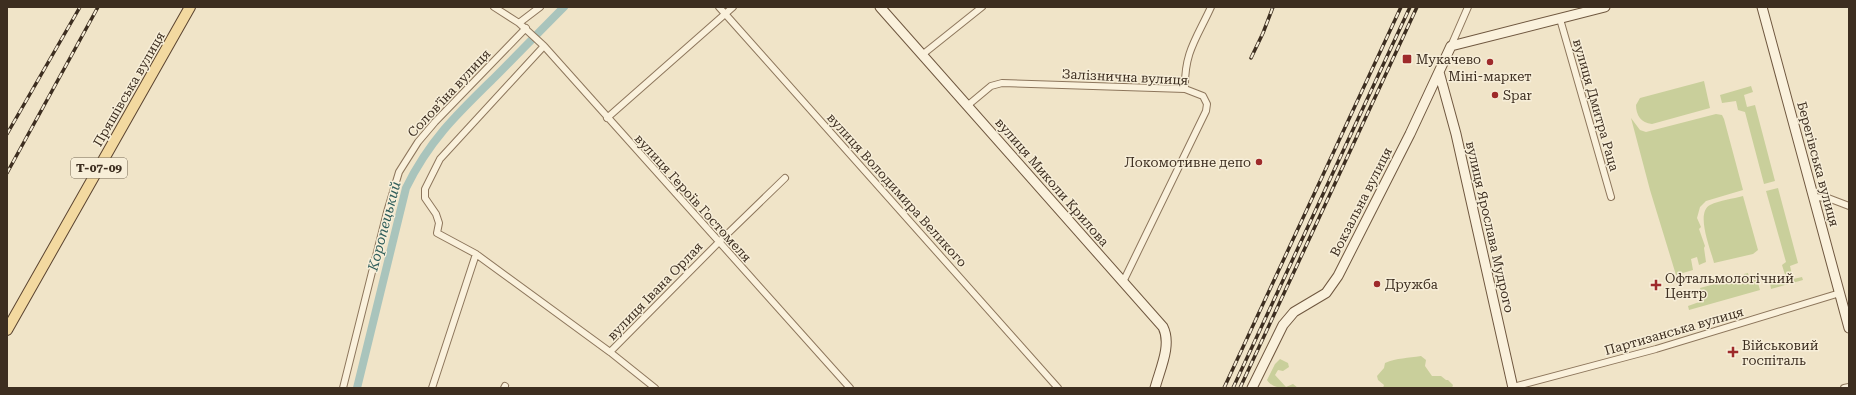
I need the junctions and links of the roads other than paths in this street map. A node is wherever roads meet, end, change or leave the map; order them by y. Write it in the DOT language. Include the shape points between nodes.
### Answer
graph roads {
  1 [pos="190,7"];
  2 [pos="494,7"];
  3 [pos="540,7"];
  4 [pos="719,7"];
  5 [pos="733,7"];
  6 [pos="880,7"];
  7 [pos="982,7"];
  8 [pos="1211,7"];
  9 [pos="1468,7"];
  10 [pos="1605,7"];
  11 [pos="1762,7"];
  12 [pos="725,14"];
  13 [pos="1560,19"];
  14 [pos="519,23"];
  15 [pos="526,28"];
  16 [pos="544,46"];
  17 [pos="1451,46"];
  18 [pos="922,55"];
  19 [pos="1439,72"];
  20 [pos="1185,89"];
  21 [pos="967,106"];
  22 [pos="607,118"];
  23 [pos="785,178"];
  24 [pos="1814,196"];
  25 [pos="1611,197"];
  26 [pos="1849,206"];
  27 [pos="718,242"];
  28 [pos="476,254"];
  29 [pos="1123,282"];
  30 [pos="1840,293"];
  31 [pos="1849,328"];
  32 [pos="7,330"];
  33 [pos="610,352"];
  34 [pos="1849,387"];
  35 [pos="343,388"];
  36 [pos="432,388"];
  37 [pos="655,388"];
  38 [pos="850,388"];
  39 [pos="1058,388"];
  40 [pos="1155,388"];
  41 [pos="1252,388"];
  42 [pos="1513,388"];
  43 [pos="1844,388"];
  1 -- 32 [label="main road, Пряшівська вулиця / Т-07-09"];
  2 -- 14 [label="street, вулиця Героїв Гостомеля"];
  3 -- 14 [label="street"];
  4 -- 12 [label="street, вулиця Володимира Великого"];
  5 -- 12 [label="street"];
  6 -- 18 [label="street, вулиця Миколи Крилова"];
  7 -- 18 [label="street"];
  8 -- 20 [label="street" via="1190,48"];
  9 -- 17 [label="street, Вокзальна вулиця"];
  10 -- 13 [label="street"];
  11 -- 24 [label="street, Берегівська вулиця"];
  12 -- 22 [label="street"];
  12 -- 39 [label="street, вулиця Володимира Великого"];
  13 -- 17 [label="street"];
  13 -- 25 [label="street, вулиця Дмитра Раца"];
  14 -- 15 [label="street, вулиця Героїв Гостомеля"];
  15 -- 16 [label="street, вулиця Героїв Гостомеля"];
  15 -- 35 [label="street, Соловʼїна вулиця" via="434,122 399,172"];
  16 -- 22 [label="street, вулиця Героїв Гостомеля"];
  16 -- 28 [label="street" via="447,150 424,189 425,198 439,223 437,233"];
  17 -- 19 [label="street, Вокзальна вулиця"];
  18 -- 21 [label="street, вулиця Миколи Крилова"];
  19 -- 41 [label="street, Вокзальна вулиця" via="1338,276 1326,293 1294,312 1283,325"];
  19 -- 42 [label="street, вулиця Ярослава Мудрого" via="1461,156"];
  20 -- 21 [label="street, Залізнична вулиця" via="1002,82 991,86"];
  20 -- 29 [label="street, Залізнична вулиця" via="1203,96 1207,104 1206,111"];
  21 -- 29 [label="street, вулиця Миколи Крилова"];
  22 -- 27 [label="street, вулиця Героїв Гостомеля"];
  23 -- 27 [label="street, вулиця Івана Орлая"];
  24 -- 26 [label="street"];
  24 -- 30 [label="street, Берегівська вулиця"];
  27 -- 33 [label="street, вулиця Івана Орлая"];
  27 -- 38 [label="street, вулиця Героїв Гостомеля"];
  28 -- 33 [label="street"];
  28 -- 36 [label="street"];
  29 -- 40 [label="street, вулиця Миколи Крилова" via="1166,332 1166,346"];
  30 -- 31 [label="street, Берегівська вулиця"];
  30 -- 42 [label="street, Партизанська вулиця" via="1656,349"];
  33 -- 37 [label="street"];
  34 -- 43 [label="street"];
}
